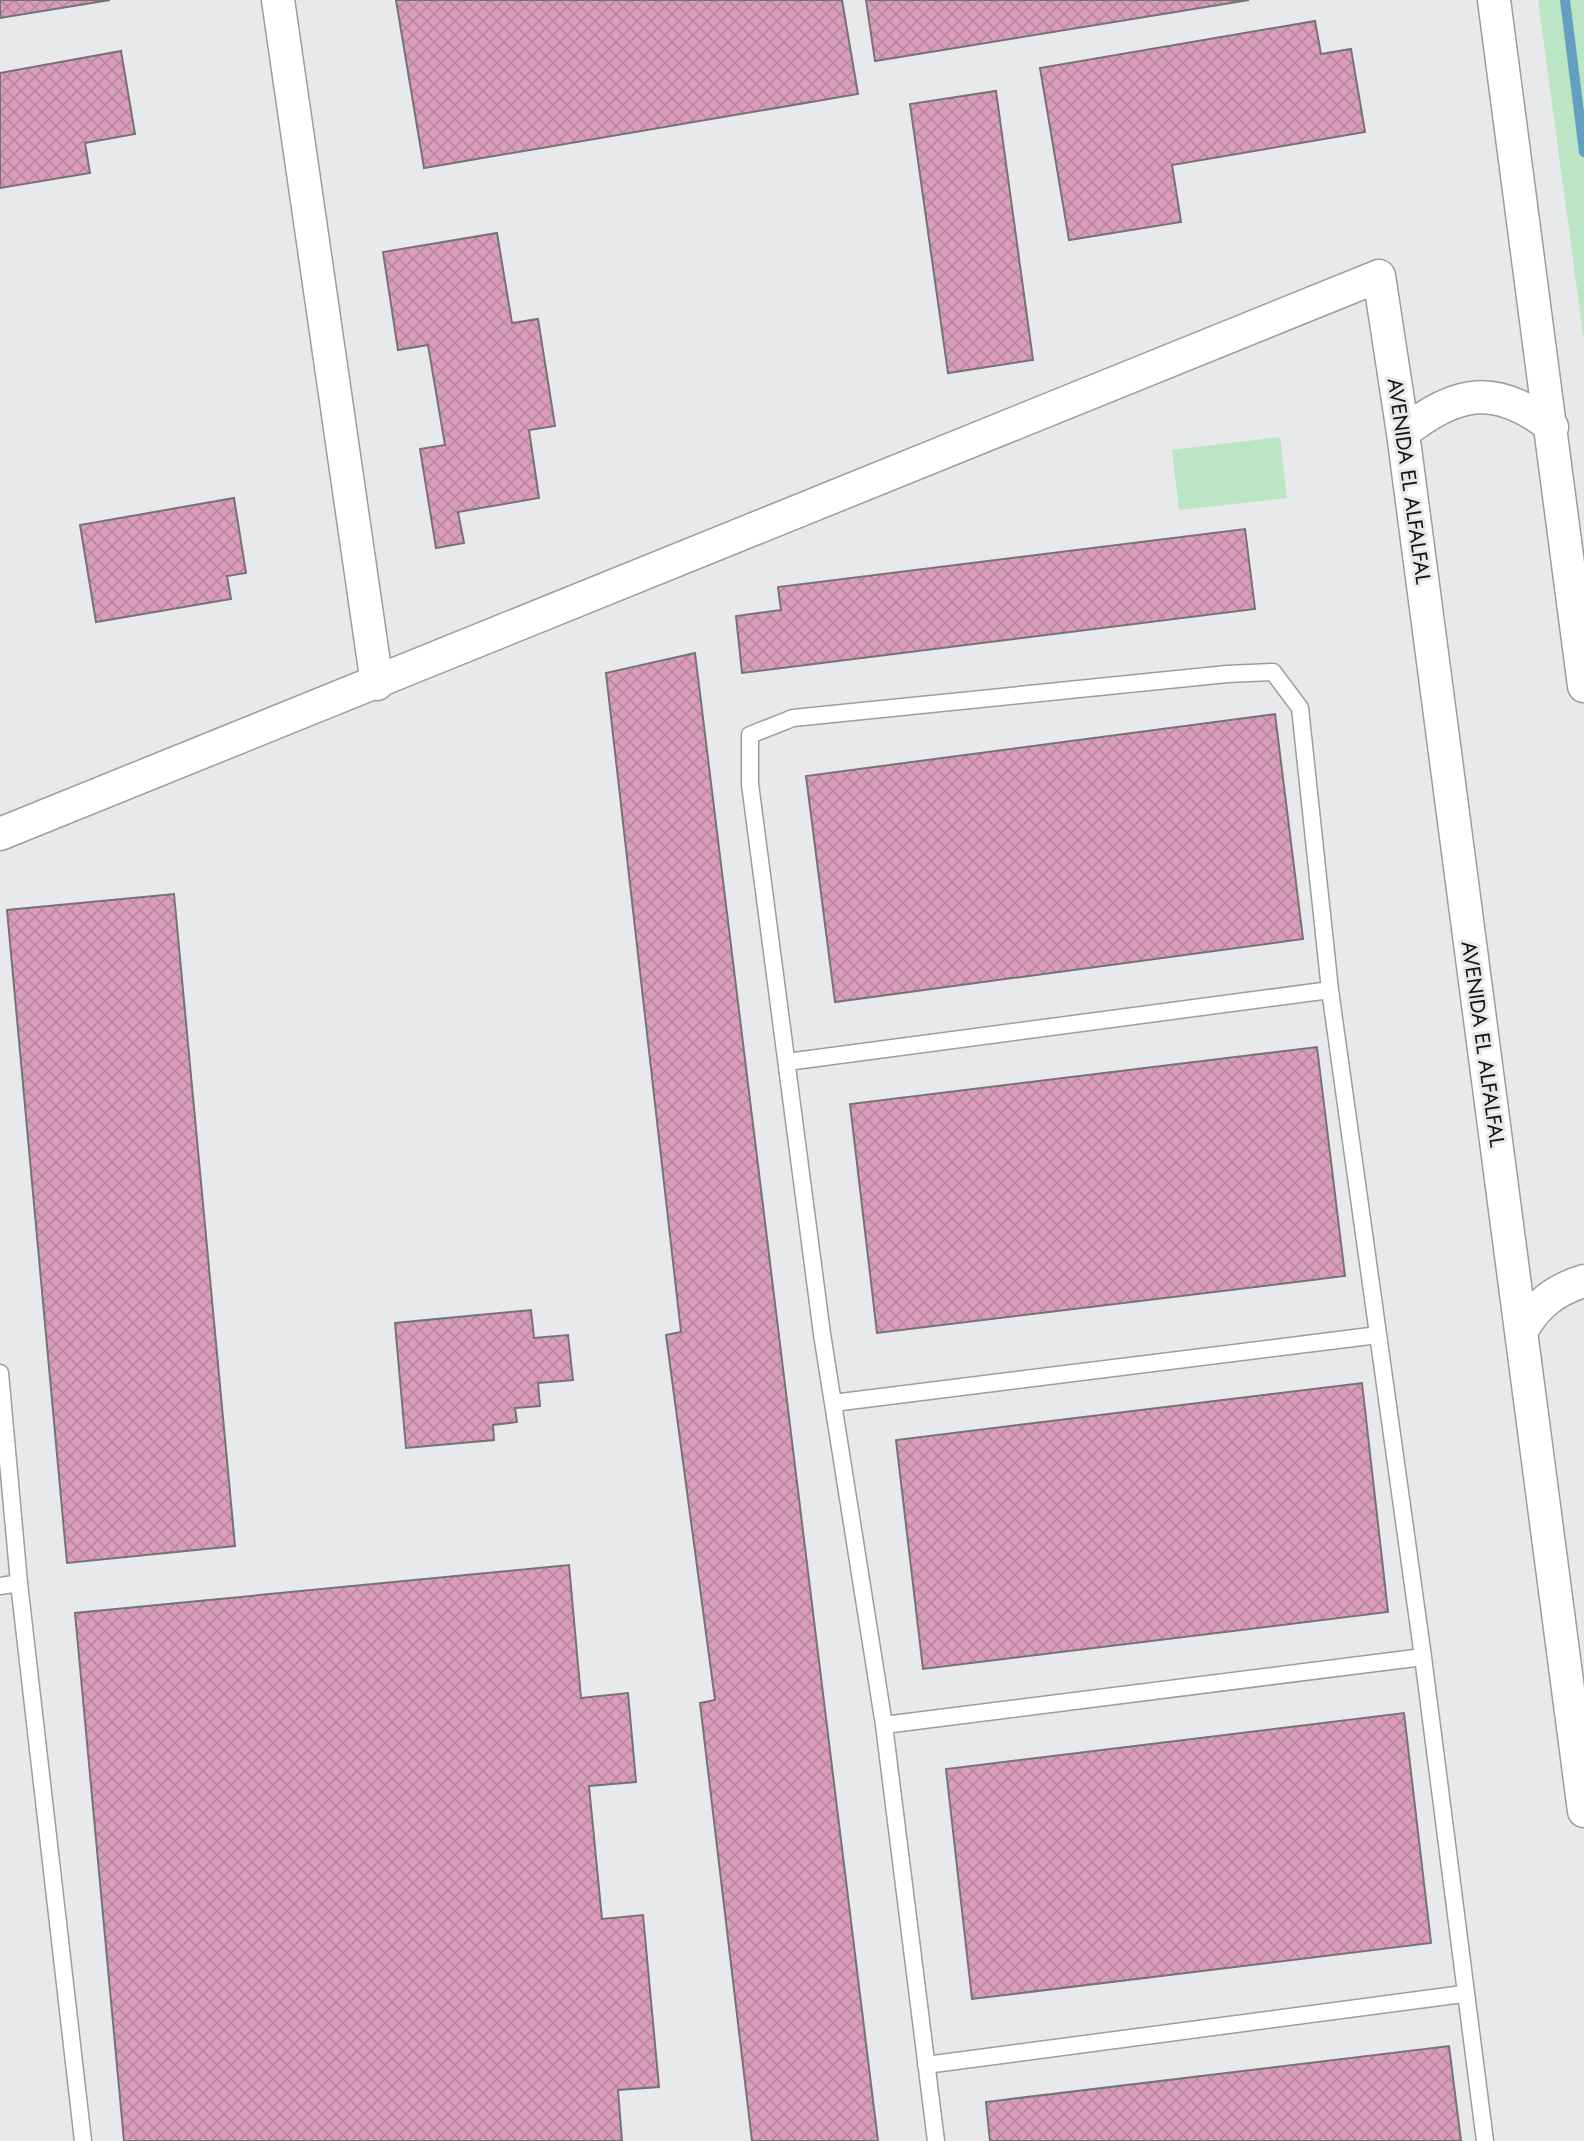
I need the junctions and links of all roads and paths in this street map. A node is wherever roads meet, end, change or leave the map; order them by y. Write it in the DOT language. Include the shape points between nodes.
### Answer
graph roads {
  1 [pos="278,0"];
  2 [pos="1494,0"];
  3 [pos="1552,427"];
  4 [pos="1403,433"];
  5 [pos="377,684"];
  6 [pos="1584,686"];
  7 [pos="0,834"];
  8 [pos="1330,990"];
  9 [pos="787,1062"];
  10 [pos="1584,1281"];
  11 [pos="1522,1330"];
  12 [pos="1378,1335"];
  13 [pos="0,1373"];
  14 [pos="833,1403"];
  15 [pos="19,1583"];
  16 [pos="0,1586"];
  17 [pos="1423,1657"];
  18 [pos="884,1726"];
  19 [pos="1584,1811"];
  20 [pos="1463,1994"];
  21 [pos="926,2065"];
  22 [pos="83,2141"];
  23 [pos="936,2141"];
  24 [pos="1485,2141"];
  1 -- 5 [label="street"];
  2 -- 3 [label="street"];
  3 -- 4 [label="street" via="1514,402 1477,397 1438,407"];
  3 -- 6 [label="street"];
  4 -- 5 [label="street, AVENIDA EL ALFALFAL" via="1379,276"];
  4 -- 11 [label="street, AVENIDA EL ALFALFAL"];
  5 -- 7 [label="street"];
  8 -- 9 [label="lane"];
  8 -- 9 [label="lane" via="1300,708 1273,672 793,718 750,734 750,784"];
  8 -- 12 [label="lane"];
  9 -- 14 [label="lane"];
  10 -- 11 [label="street" via="1548,1297"];
  11 -- 19 [label="street, AVENIDA EL ALFALFAL"];
  12 -- 14 [label="lane"];
  12 -- 17 [label="lane"];
  13 -- 15 [label="lane"];
  14 -- 18 [label="lane"];
  15 -- 16 [label="lane"];
  15 -- 22 [label="lane"];
  17 -- 18 [label="lane"];
  17 -- 20 [label="lane"];
  18 -- 21 [label="lane"];
  20 -- 21 [label="lane"];
  20 -- 24 [label="lane"];
  21 -- 23 [label="lane"];
}
